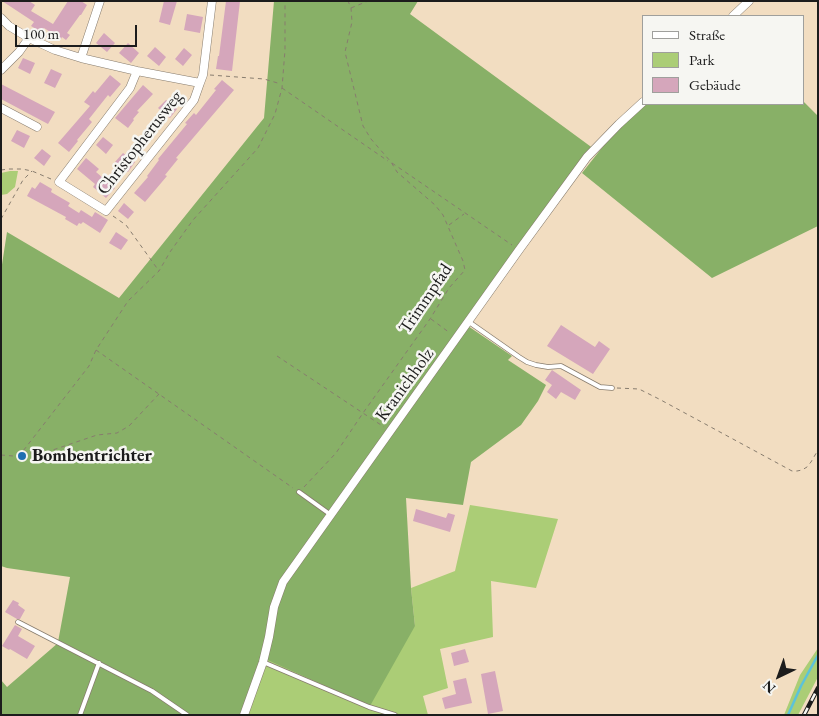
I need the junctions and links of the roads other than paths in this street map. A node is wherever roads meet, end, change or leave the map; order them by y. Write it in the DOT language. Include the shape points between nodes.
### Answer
graph roads {
  1 [pos="100,1"];
  2 [pos="212,1"];
  3 [pos="749,1"];
  4 [pos="734,15"];
  5 [pos="1,18"];
  6 [pos="29,38"];
  7 [pos="81,58"];
  8 [pos="1,70"];
  9 [pos="137,71"];
  10 [pos="202,79"];
  11 [pos="642,103"];
  12 [pos="1,108"];
  13 [pos="37,127"];
  14 [pos="469,322"];
  15 [pos="612,388"];
  16 [pos="299,492"];
  17 [pos="331,515"];
  18 [pos="18,622"];
  19 [pos="263,662"];
  20 [pos="99,663"];
  21 [pos="80,715"];
  22 [pos="187,715"];
  23 [pos="244,715"];
  24 [pos="395,715"];
  1 -- 7 [label="street"];
  2 -- 10 [label="street, Christopherusweg"];
  3 -- 4 [label="street"];
  5 -- 6 [label="street"];
  6 -- 7 [label="street"];
  6 -- 8 [label="street"];
  7 -- 9 [label="street"];
  9 -- 10 [label="street"];
  9 -- 10 [label="street, Christopherusweg" via="130,88 58,182 106,211 194,100"];
  11 -- 14 [label="street, Kranichholz" via="587,157"];
  12 -- 13 [label="street"];
  14 -- 15 [label="lane" via="527,362 548,367 561,366 600,387"];
  14 -- 17 [label="street, Kranichholz"];
  16 -- 17 [label="lane"];
  17 -- 19 [label="street, Kranichholz" via="283,582 274,606"];
  18 -- 20 [label="lane"];
  19 -- 23 [label="street, Kranichholz"];
  19 -- 24 [label="lane"];
  20 -- 21 [label="lane"];
  20 -- 22 [label="lane" via="152,691"];
}
